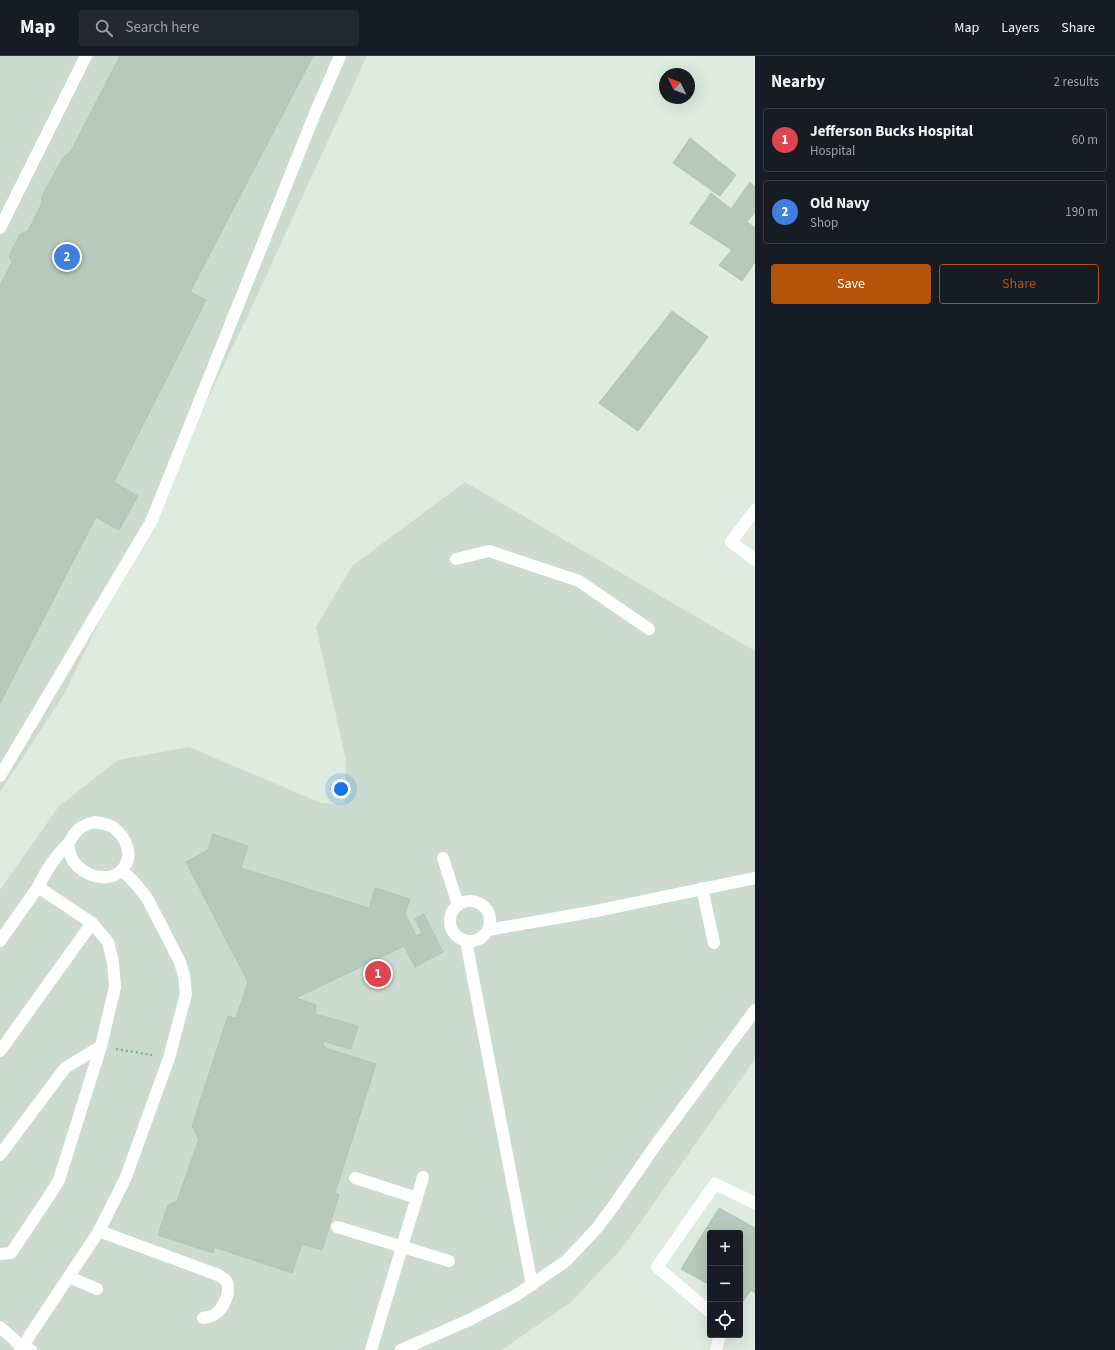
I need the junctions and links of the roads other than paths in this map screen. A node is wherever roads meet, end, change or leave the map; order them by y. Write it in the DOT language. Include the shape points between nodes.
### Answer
graph roads {
  1 [pos="86,56"];
  2 [pos="340,56"];
  3 [pos="0,228"];
  4 [pos="755,510"];
  5 [pos="456,558"];
  6 [pos="755,560"];
  7 [pos="649,629"];
  8 [pos="0,776"];
  9 [pos="68,844"];
  10 [pos="443,858"];
  11 [pos="122,870"];
  12 [pos="755,878"];
  13 [pos="38,887"];
  14 [pos="702,888"];
  15 [pos="458,905"];
  16 [pos="92,923"];
  17 [pos="488,930"];
  18 [pos="0,941"];
  19 [pos="466,941"];
  20 [pos="714,943"];
  21 [pos="755,1010"];
  22 [pos="101,1046"];
  23 [pos="0,1051"];
  24 [pos="0,1155"];
  25 [pos="423,1177"];
  26 [pos="355,1178"];
  27 [pos="417,1198"];
  28 [pos="755,1203"];
  29 [pos="337,1227"];
  30 [pos="99,1230"];
  31 [pos="402,1247"];
  32 [pos="0,1254"];
  33 [pos="449,1261"];
  34 [pos="69,1277"];
  35 [pos="532,1285"];
  36 [pos="97,1289"];
  37 [pos="707,1309"];
  38 [pos="203,1318"];
  39 [pos="0,1327"];
  40 [pos="719,1338"];
  41 [pos="22,1349"];
  42 [pos="371,1350"];
  43 [pos="401,1350"];
  44 [pos="716,1350"];
  1 -- 3 [label="lane"];
  2 -- 8 [label="lane" via="151,522"];
  4 -- 6 [label="lane" via="731,542"];
  5 -- 7 [label="lane" via="489,551 579,580"];
  9 -- 11 [label="lane" via="73,861 88,874 101,878 110,877"];
  9 -- 11 [label="lane" via="75,831 81,827 95,822 106,824 118,832 128,846 128,859"];
  9 -- 13 [label="lane" via="57,854"];
  10 -- 15 [label="lane"];
  11 -- 30 [label="lane" via="147,898 179,960 186,994 169,1058 126,1177"];
  12 -- 14 [label="lane"];
  13 -- 16 [label="lane"];
  13 -- 18 [label="lane"];
  14 -- 17 [label="lane"];
  14 -- 20 [label="lane"];
  15 -- 17 [label="lane" via="468,901 480,904 488,914"];
  15 -- 19 [label="lane" via="451,915 451,926 454,933"];
  16 -- 22 [label="lane" via="108,942 115,987"];
  16 -- 23 [label="lane"];
  17 -- 19 [label="lane" via="477,940"];
  19 -- 35 [label="lane"];
  21 -- 35 [label="lane" via="597,1228 566,1261"];
  22 -- 24 [label="lane" via="65,1068"];
  22 -- 32 [label="lane" via="59,1180 11,1252"];
  25 -- 27 [label="lane"];
  26 -- 27 [label="lane"];
  27 -- 31 [label="lane"];
  28 -- 37 [label="lane" via="715,1184 657,1267"];
  29 -- 31 [label="lane"];
  30 -- 34 [label="lane"];
  30 -- 38 [label="lane" via="218,1275 225,1280 228,1284 227,1296 222,1306 214,1315"];
  31 -- 33 [label="lane"];
  31 -- 42 [label="lane"];
  34 -- 36 [label="lane"];
  34 -- 41 [label="lane"];
  35 -- 43 [label="lane" via="469,1320"];
  39 -- 41 [label="lane"];
  40 -- 44 [label="lane"];
}
